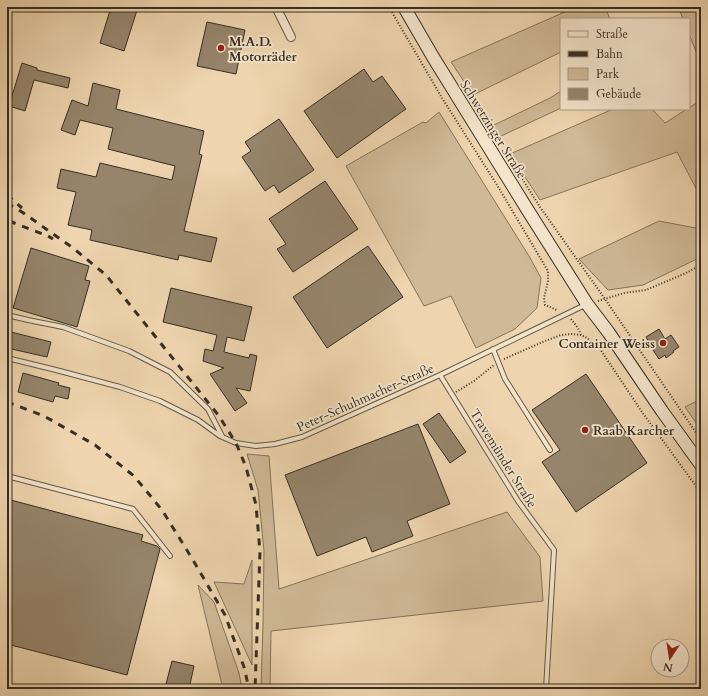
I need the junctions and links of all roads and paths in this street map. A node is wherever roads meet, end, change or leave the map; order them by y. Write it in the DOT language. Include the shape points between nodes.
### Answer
graph roads {
  1 [pos="276,7"];
  2 [pos="389,7"];
  3 [pos="404,7"];
  4 [pos="291,37"];
  5 [pos="507,154"];
  6 [pos="701,265"];
  7 [pos="605,299"];
  8 [pos="587,304"];
  9 [pos="566,314"];
  10 [pos="7,315"];
  11 [pos="581,335"];
  12 [pos="493,349"];
  13 [pos="7,358"];
  14 [pos="498,362"];
  15 [pos="440,375"];
  16 [pos="452,394"];
  17 [pos="223,437"];
  18 [pos="701,440"];
  19 [pos="550,450"];
  20 [pos="701,465"];
  21 [pos="7,476"];
  22 [pos="701,492"];
  23 [pos="170,556"];
  24 [pos="546,689"];
  1 -- 4 [label="street"];
  2 -- 9 [label="path" via="548,271 545,305"];
  3 -- 8 [label="main road, Schwetzinger Straße" via="432,57"];
  5 -- 7 [label="path" via="540,207"];
  6 -- 7 [label="path" via="646,290 624,292"];
  7 -- 8 [label="path"];
  7 -- 18 [label="path"];
  8 -- 9 [label="lane, Peter-Schuhmacher-Straße"];
  8 -- 20 [label="main road, Schwetzinger Straße"];
  9 -- 11 [label="path" via="574,321"];
  9 -- 12 [label="lane, Peter-Schuhmacher-Straße"];
  10 -- 17 [label="lane" via="64,327 129,351 170,372 208,409"];
  11 -- 14 [label="path" via="561,335"];
  11 -- 22 [label="path" via="600,349 642,412"];
  12 -- 14 [label="lane"];
  12 -- 15 [label="lane, Peter-Schuhmacher-Straße"];
  13 -- 17 [label="lane, Peter-Schuhmacher-Straße" via="120,387 198,420"];
  14 -- 16 [label="path"];
  14 -- 19 [label="lane" via="505,379"];
  15 -- 16 [label="lane, Travemünder Straße"];
  15 -- 17 [label="lane, Peter-Schuhmacher-Straße" via="302,437 256,446 236,443"];
  16 -- 24 [label="lane, Travemünder Straße" via="518,501 554,550"];
  21 -- 23 [label="lane" via="133,509"];
}
